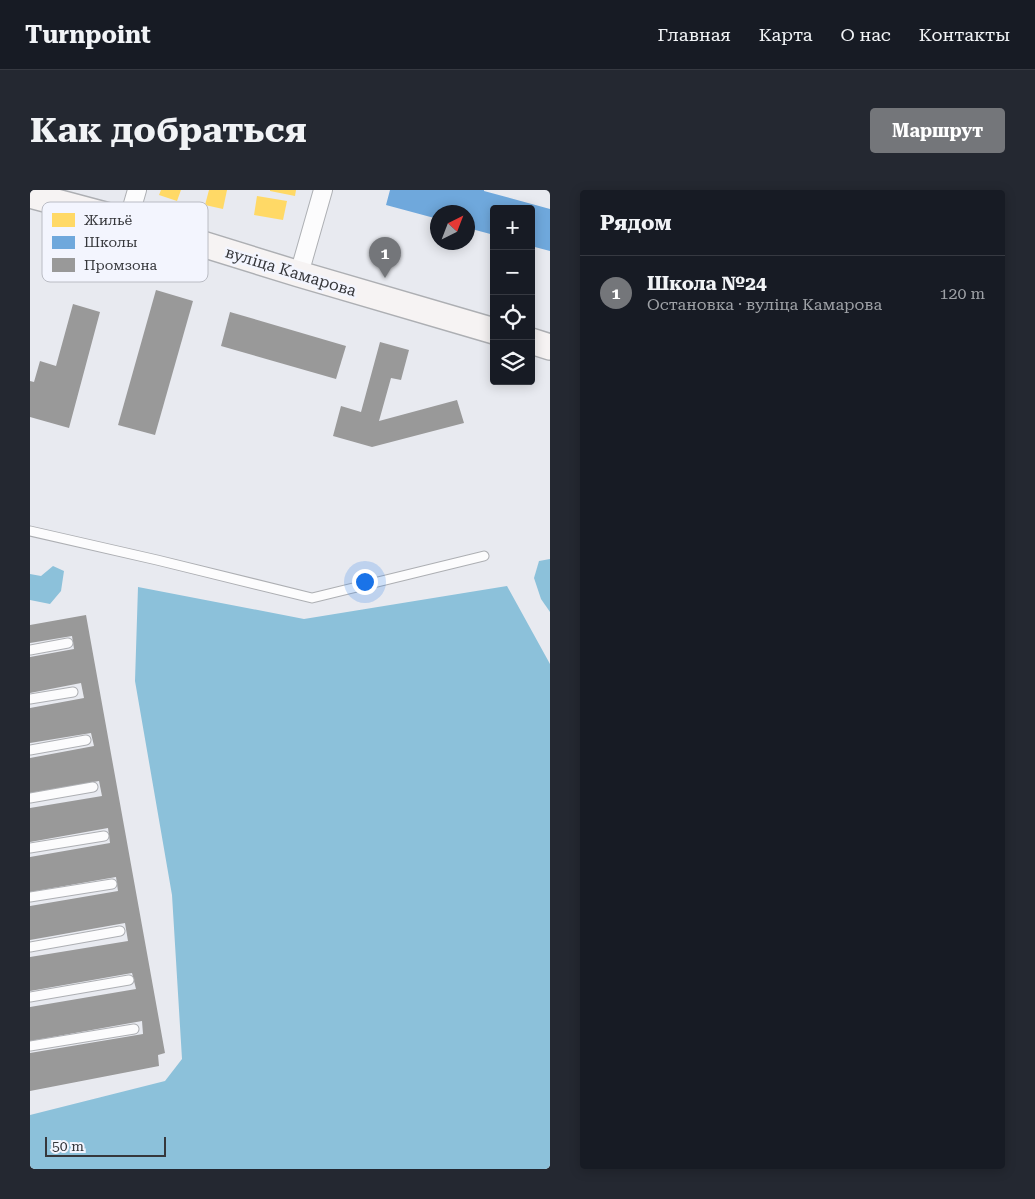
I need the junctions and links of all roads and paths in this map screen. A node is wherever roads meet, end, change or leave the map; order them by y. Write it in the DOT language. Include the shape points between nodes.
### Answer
graph roads {
  1 [pos="323,190"];
  2 [pos="30,194"];
  3 [pos="59,202"];
  4 [pos="208,246"];
  5 [pos="299,274"];
  6 [pos="490,330"];
  7 [pos="535,343"];
  8 [pos="550,347"];
  9 [pos="30,531"];
  10 [pos="484,556"];
  11 [pos="68,643"];
  12 [pos="30,650"];
  13 [pos="73,692"];
  14 [pos="30,700"];
  15 [pos="86,740"];
  16 [pos="30,750"];
  17 [pos="94,787"];
  18 [pos="30,798"];
  19 [pos="104,836"];
  20 [pos="30,848"];
  21 [pos="112,884"];
  22 [pos="30,897"];
  23 [pos="120,931"];
  24 [pos="30,947"];
  25 [pos="129,980"];
  26 [pos="30,997"];
  27 [pos="134,1028"];
  28 [pos="30,1046"];
  1 -- 5 [label="street"];
  2 -- 3 [label="street, вуліца Камарова"];
  4 -- 5 [label="street, вуліца Камарова"];
  5 -- 6 [label="street, вуліца Камарова"];
  7 -- 8 [label="street"];
  9 -- 10 [label="lane" via="312,598"];
  11 -- 12 [label="lane"];
  13 -- 14 [label="lane"];
  15 -- 16 [label="lane"];
  17 -- 18 [label="lane"];
  19 -- 20 [label="lane"];
  21 -- 22 [label="lane"];
  23 -- 24 [label="lane"];
  25 -- 26 [label="lane"];
  27 -- 28 [label="lane"];
}
